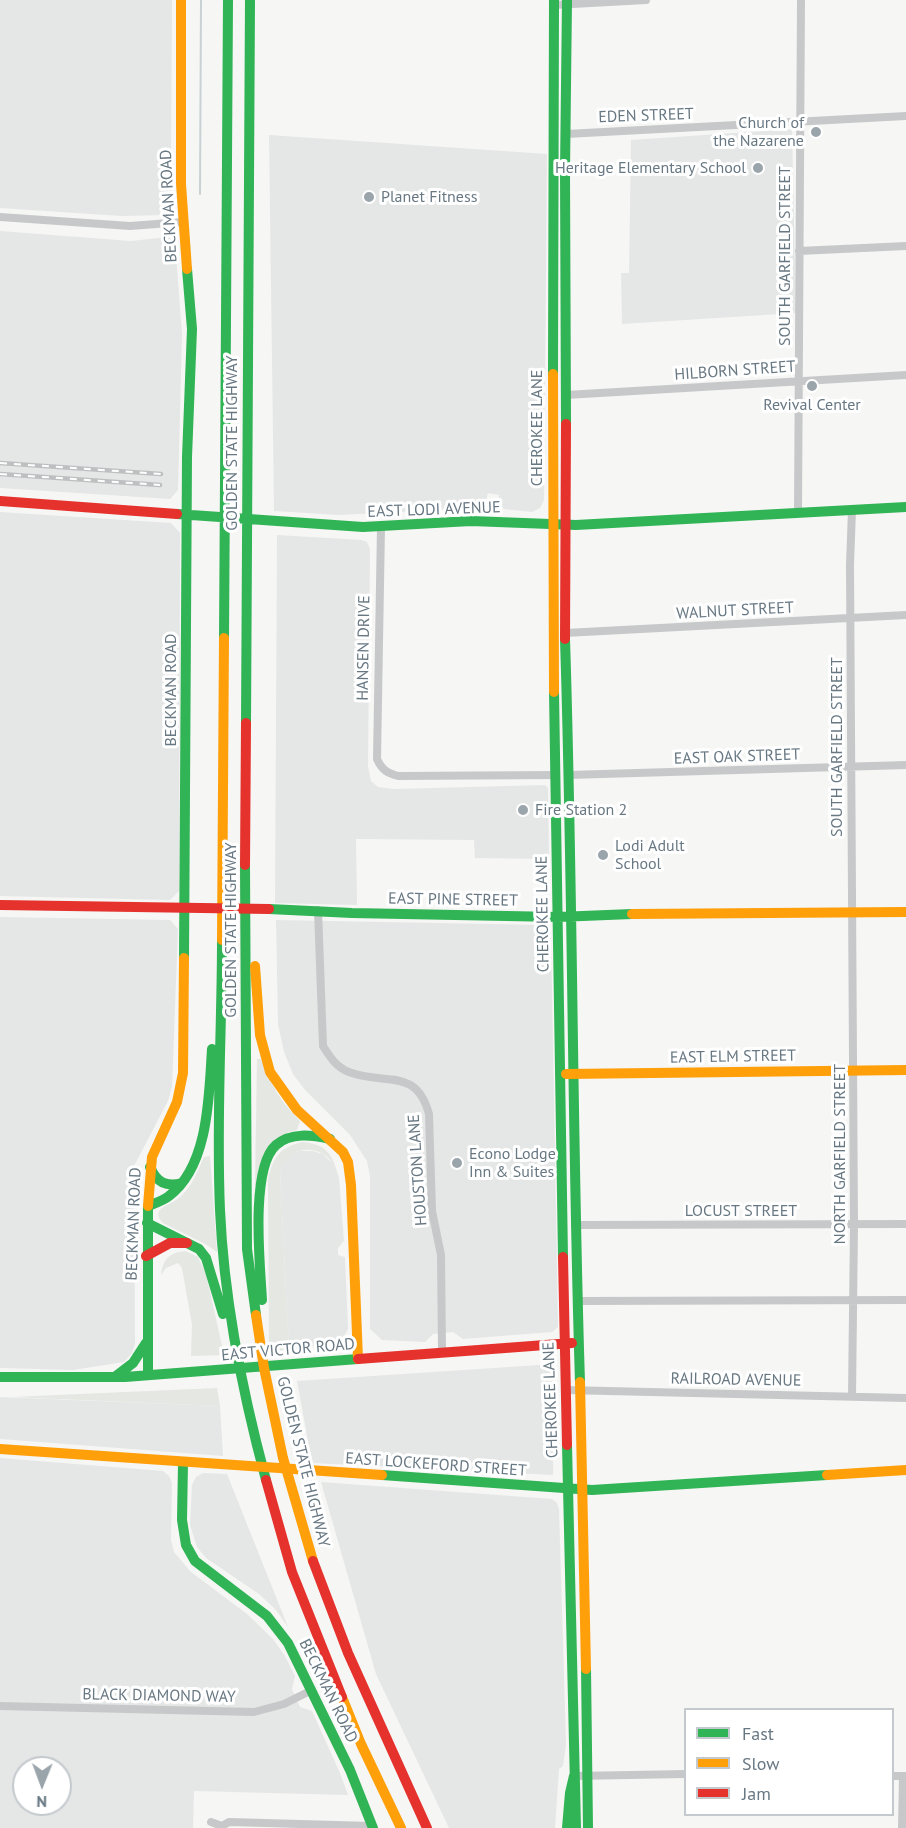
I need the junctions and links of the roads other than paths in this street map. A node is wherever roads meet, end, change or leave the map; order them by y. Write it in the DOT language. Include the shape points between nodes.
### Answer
graph roads {
  1 [pos="181,0"];
  2 [pos="228,0"];
  3 [pos="250,0"];
  4 [pos="646,0"];
  5 [pos="801,0"];
  6 [pos="554,2"];
  7 [pos="567,2"];
  8 [pos="906,116"];
  9 [pos="799,122"];
  10 [pos="566,134"];
  11 [pos="0,217"];
  12 [pos="183,222"];
  13 [pos="906,246"];
  14 [pos="800,252"];
  15 [pos="906,375"];
  16 [pos="798,380"];
  17 [pos="566,395"];
  18 [pos="0,501"];
  19 [pos="906,507"];
  20 [pos="852,510"];
  21 [pos="798,513"];
  22 [pos="187,515"];
  23 [pos="552,524"];
  24 [pos="565,525"];
  25 [pos="381,527"];
  26 [pos="906,615"];
  27 [pos="850,618"];
  28 [pos="565,633"];
  29 [pos="906,765"];
  30 [pos="852,767"];
  31 [pos="556,775"];
  32 [pos="569,775"];
  33 [pos="0,905"];
  34 [pos="185,908"];
  35 [pos="318,910"];
  36 [pos="852,912"];
  37 [pos="906,912"];
  38 [pos="572,916"];
  39 [pos="245,917"];
  40 [pos="558,917"];
  41 [pos="222,982"];
  42 [pos="906,1070"];
  43 [pos="853,1071"];
  44 [pos="560,1074"];
  45 [pos="573,1074"];
  46 [pos="330,1139"];
  47 [pos="150,1167"];
  48 [pos="182,1183"];
  49 [pos="148,1206"];
  50 [pos="147,1223"];
  51 [pos="906,1224"];
  52 [pos="575,1225"];
  53 [pos="854,1225"];
  54 [pos="192,1244"];
  55 [pos="146,1256"];
  56 [pos="906,1299"];
  57 [pos="853,1300"];
  58 [pos="577,1301"];
  59 [pos="147,1342"];
  60 [pos="578,1342"];
  61 [pos="565,1343"];
  62 [pos="442,1352"];
  63 [pos="262,1353"];
  64 [pos="358,1359"];
  65 [pos="148,1375"];
  66 [pos="0,1377"];
  67 [pos="114,1377"];
  68 [pos="241,1379"];
  69 [pos="565,1390"];
  70 [pos="580,1390"];
  71 [pos="852,1396"];
  72 [pos="906,1398"];
  73 [pos="0,1449"];
  74 [pos="183,1463"];
  75 [pos="906,1470"];
  76 [pos="569,1489"];
  77 [pos="583,1490"];
  78 [pos="312,1690"];
  79 [pos="0,1706"];
  80 [pos="684,1774"];
  81 [pos="574,1776"];
  82 [pos="588,1776"];
  83 [pos="905,1776"];
  84 [pos="211,1822"];
  85 [pos="257,1825"];
  86 [pos="325,1826"];
  87 [pos="222,1827"];
  88 [pos="372,1827"];
  89 [pos="400,1828"];
  90 [pos="428,1828"];
  91 [pos="567,1828"];
  92 [pos="576,1828"];
  93 [pos="588,1828"];
  94 [pos="902,1828"];
  1 -- 12 [label="main road, BECKMAN ROAD"];
  2 -- 41 [label="main road, GOLDEN STATE HIGHWAY"];
  3 -- 39 [label="main road, GOLDEN STATE HIGHWAY"];
  4 -- 7 [label="street"];
  5 -- 9 [label="street, SOUTH GARFIELD STREET"];
  6 -- 7 [label="street"];
  6 -- 23 [label="main road, CHEROKEE LANE"];
  7 -- 10 [label="main road, CHEROKEE LANE"];
  8 -- 9 [label="street, EDEN STREET"];
  9 -- 10 [label="street, EDEN STREET"];
  9 -- 14 [label="street, SOUTH GARFIELD STREET"];
  10 -- 17 [label="main road, CHEROKEE LANE"];
  11 -- 12 [label="street" via="130,226"];
  12 -- 22 [label="main road, BECKMAN ROAD" via="192,329"];
  13 -- 14 [label="street"];
  14 -- 16 [label="street, SOUTH GARFIELD STREET"];
  15 -- 16 [label="street, HILBORN STREET"];
  16 -- 17 [label="street, HILBORN STREET"];
  16 -- 21 [label="street, SOUTH GARFIELD STREET"];
  17 -- 24 [label="main road, CHEROKEE LANE"];
  18 -- 22 [label="main road, EAST LODI AVENUE"];
  19 -- 20 [label="main road, EAST LODI AVENUE"];
  20 -- 21 [label="main road, EAST LODI AVENUE"];
  20 -- 27 [label="street, SOUTH GARFIELD STREET"];
  21 -- 24 [label="main road, EAST LODI AVENUE"];
  22 -- 25 [label="main road, EAST LODI AVENUE"];
  22 -- 34 [label="main road, BECKMAN ROAD"];
  23 -- 24 [label="main road, EAST LODI AVENUE"];
  23 -- 25 [label="main road, EAST LODI AVENUE" via="471,521"];
  23 -- 31 [label="main road, CHEROKEE LANE"];
  24 -- 28 [label="main road, CHEROKEE LANE"];
  25 -- 31 [label="street, HANSEN DRIVE" via="376,759 381,768 398,776"];
  26 -- 27 [label="street, WALNUT STREET"];
  27 -- 28 [label="street, WALNUT STREET"];
  27 -- 30 [label="street, SOUTH GARFIELD STREET"];
  28 -- 32 [label="main road, CHEROKEE LANE"];
  29 -- 30 [label="street, EAST OAK STREET"];
  30 -- 32 [label="street, EAST OAK STREET"];
  30 -- 36 [label="street, SOUTH GARFIELD STREET"];
  31 -- 40 [label="main road, CHEROKEE LANE"];
  32 -- 38 [label="main road, CHEROKEE LANE"];
  33 -- 34 [label="main road, EAST PINE STREET"];
  34 -- 35 [label="main road, EAST PINE STREET"];
  34 -- 47 [label="main road, BECKMAN ROAD" via="181,1088"];
  35 -- 40 [label="main road, EAST PINE STREET"];
  35 -- 62 [label="street, HOUSTON LANE" via="323,1046 331,1059 348,1072 410,1084 426,1101 432,1211 441,1255"];
  36 -- 37 [label="main road, EAST PINE STREET"];
  36 -- 38 [label="main road, EAST PINE STREET"];
  36 -- 43 [label="street, NORTH GARFIELD STREET"];
  38 -- 40 [label="main road, EAST PINE STREET"];
  38 -- 45 [label="main road, CHEROKEE LANE"];
  39 -- 46 [label="main road" via="256,968 259,1027 266,1062 297,1110"];
  39 -- 63 [label="main road, GOLDEN STATE HIGHWAY" via="248,1249"];
  40 -- 44 [label="main road, CHEROKEE LANE"];
  41 -- 48 [label="main road" via="214,1013 203,1132 192,1170"];
  41 -- 68 [label="main road, GOLDEN STATE HIGHWAY" via="220,1211 231,1325"];
  42 -- 43 [label="main road, EAST ELM STREET"];
  43 -- 45 [label="main road, EAST ELM STREET"];
  43 -- 53 [label="street, NORTH GARFIELD STREET"];
  44 -- 45 [label="main road, EAST ELM STREET"];
  44 -- 61 [label="main road, CHEROKEE LANE"];
  45 -- 52 [label="main road, CHEROKEE LANE"];
  46 -- 63 [label="main road" via="294,1136 275,1146 265,1163 260,1226"];
  46 -- 64 [label="main road" via="343,1152 350,1173"];
  47 -- 48 [label="main road" via="162,1185"];
  47 -- 49 [label="main road, BECKMAN ROAD"];
  48 -- 49 [label="main road" via="172,1195"];
  49 -- 50 [label="main road, BECKMAN ROAD"];
  50 -- 54 [label="main road"];
  50 -- 55 [label="main road, BECKMAN ROAD"];
  51 -- 53 [label="street, LOCUST STREET"];
  52 -- 53 [label="street, LOCUST STREET"];
  52 -- 58 [label="main road, CHEROKEE LANE"];
  53 -- 57 [label="street, NORTH GARFIELD STREET"];
  54 -- 55 [label="main road" via="171,1243"];
  54 -- 68 [label="main road" via="206,1258"];
  55 -- 59 [label="main road, BECKMAN ROAD"];
  56 -- 57 [label="street"];
  57 -- 58 [label="street"];
  57 -- 71 [label="street, NORTH GARFIELD STREET"];
  58 -- 60 [label="main road, CHEROKEE LANE"];
  59 -- 65 [label="main road, BECKMAN ROAD"];
  59 -- 67 [label="main road" via="133,1363"];
  60 -- 61 [label="main road, EAST VICTOR ROAD"];
  60 -- 70 [label="main road, CHEROKEE LANE"];
  61 -- 62 [label="main road, EAST VICTOR ROAD"];
  61 -- 69 [label="main road, CHEROKEE LANE"];
  62 -- 64 [label="main road, EAST VICTOR ROAD"];
  63 -- 90 [label="main road, GOLDEN STATE HIGHWAY" via="283,1458 314,1563 348,1653"];
  64 -- 65 [label="main road, EAST VICTOR ROAD"];
  65 -- 67 [label="main road, EAST VICTOR ROAD"];
  66 -- 67 [label="main road, EAST VICTOR ROAD"];
  68 -- 89 [label="main road, GOLDEN STATE HIGHWAY" via="292,1572 357,1734"];
  69 -- 70 [label="street, RAILROAD AVENUE"];
  69 -- 76 [label="main road, CHEROKEE LANE"];
  70 -- 71 [label="street, RAILROAD AVENUE"];
  70 -- 77 [label="main road, CHEROKEE LANE"];
  71 -- 72 [label="street, RAILROAD AVENUE"];
  73 -- 74 [label="main road, EAST LOCKEFORD STREET"];
  74 -- 76 [label="main road, EAST LOCKEFORD STREET"];
  74 -- 78 [label="main road, BECKMAN ROAD" via="182,1520 186,1545 195,1561 253,1604 279,1631"];
  75 -- 77 [label="main road, EAST LOCKEFORD STREET"];
  76 -- 77 [label="main road, EAST LOCKEFORD STREET"];
  76 -- 81 [label="main road, CHEROKEE LANE"];
  77 -- 82 [label="main road, CHEROKEE LANE"];
  78 -- 79 [label="street, BLACK DIAMOND WAY" via="284,1704 254,1712"];
  78 -- 88 [label="main road, BECKMAN ROAD"];
  80 -- 82 [label="street"];
  81 -- 82 [label="street"];
  81 -- 91 [label="main road"];
  81 -- 92 [label="main road, CHEROKEE LANE"];
  82 -- 93 [label="main road, CHEROKEE LANE"];
  83 -- 94 [label="street"];
  84 -- 87 [label="street"];
  85 -- 86 [label="street"];
  85 -- 87 [label="street" via="229,1822"];
  86 -- 88 [label="street"];
}
